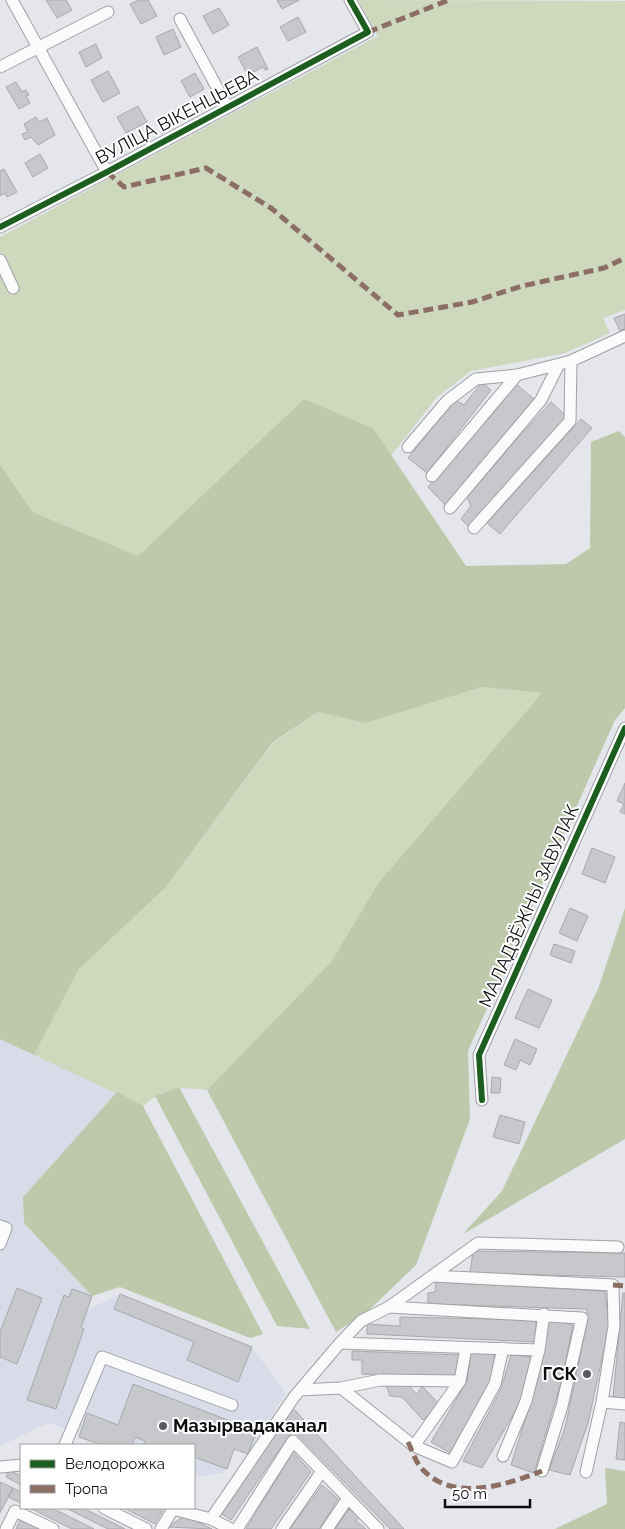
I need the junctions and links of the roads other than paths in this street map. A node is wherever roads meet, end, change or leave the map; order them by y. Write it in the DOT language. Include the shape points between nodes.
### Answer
graph roads {
  1 [pos="12,0"];
  2 [pos="350,0"];
  3 [pos="108,12"];
  4 [pos="180,19"];
  5 [pos="36,48"];
  6 [pos="0,67"];
  7 [pos="227,106"];
  8 [pos="107,172"];
  9 [pos="0,227"];
  10 [pos="0,260"];
  11 [pos="13,288"];
  12 [pos="625,336"];
  13 [pos="571,361"];
  14 [pos="559,364"];
  15 [pos="517,375"];
  16 [pos="408,447"];
  17 [pos="432,476"];
  18 [pos="450,508"];
  19 [pos="474,528"];
  20 [pos="625,728"];
  21 [pos="482,1100"];
  22 [pos="0,1226"];
  23 [pos="0,1244"];
  24 [pos="618,1247"];
  25 [pos="432,1276"];
  26 [pos="389,1307"];
  27 [pos="544,1314"];
  28 [pos="340,1343"];
  29 [pos="466,1348"];
  30 [pos="502,1348"];
  31 [pos="539,1350"];
  32 [pos="460,1381"];
  33 [pos="341,1388"];
  34 [pos="300,1390"];
  35 [pos="602,1402"];
  36 [pos="625,1404"];
  37 [pos="232,1405"];
  38 [pos="65,1444"];
  39 [pos="414,1446"];
  40 [pos="503,1456"];
  41 [pos="20,1465"];
  42 [pos="0,1467"];
  43 [pos="322,1471"];
  44 [pos="542,1471"];
  45 [pos="586,1472"];
  46 [pos="348,1498"];
  47 [pos="106,1509"];
  48 [pos="211,1518"];
  49 [pos="50,1528"];
  50 [pos="6,1529"];
  51 [pos="146,1529"];
  52 [pos="161,1529"];
  53 [pos="231,1529"];
  54 [pos="237,1529"];
  55 [pos="282,1529"];
  56 [pos="327,1529"];
  57 [pos="378,1529"];
  1 -- 5 [label="street"];
  2 -- 7 [label="street, ВУЛІЦА ВІКЕНЦЬЕВА" via="368,32"];
  3 -- 5 [label="street"];
  4 -- 7 [label="street"];
  5 -- 6 [label="street"];
  5 -- 8 [label="street"];
  7 -- 8 [label="street, ВУЛІЦА ВІКЕНЦЬЕВА"];
  8 -- 9 [label="street, ВУЛІЦА ВІКЕНЦЬЕВА"];
  10 -- 11 [label="street"];
  12 -- 13 [label="street"];
  13 -- 14 [label="street"];
  13 -- 19 [label="street" via="570,421"];
  14 -- 15 [label="street"];
  14 -- 18 [label="street" via="541,400"];
  15 -- 16 [label="street" via="476,379 447,401"];
  15 -- 17 [label="street"];
  20 -- 21 [label="street, МАЛАДЗЁЖНЫ ЗАВУЛАК" via="479,1054"];
  22 -- 23 [label="street" via="6,1228"];
  24 -- 25 [label="street" via="478,1243"];
  25 -- 26 [label="street"];
  25 -- 35 [label="street" via="613,1285 614,1326"];
  26 -- 27 [label="street"];
  26 -- 28 [label="street" via="361,1321"];
  27 -- 31 [label="street"];
  27 -- 44 [label="street" via="582,1318 562,1406"];
  28 -- 29 [label="street"];
  28 -- 34 [label="street"];
  29 -- 30 [label="street"];
  29 -- 32 [label="street"];
  30 -- 31 [label="street"];
  30 -- 39 [label="street" via="495,1384 452,1462"];
  31 -- 40 [label="street" via="526,1401"];
  32 -- 33 [label="street" via="380,1380"];
  32 -- 39 [label="street"];
  33 -- 34 [label="street"];
  33 -- 39 [label="street"];
  34 -- 48 [label="street"];
  35 -- 36 [label="street"];
  35 -- 45 [label="street"];
  37 -- 38 [label="street" via="102,1358"];
  41 -- 42 [label="street"];
  43 -- 46 [label="street"];
  43 -- 54 [label="street" via="293,1441"];
  43 -- 55 [label="street"];
  46 -- 56 [label="street"];
  46 -- 57 [label="street"];
  47 -- 51 [label="street"];
  48 -- 52 [label="street" via="173,1509"];
  48 -- 53 [label="street"];
  49 -- 50 [label="street" via="15,1511"];
}
